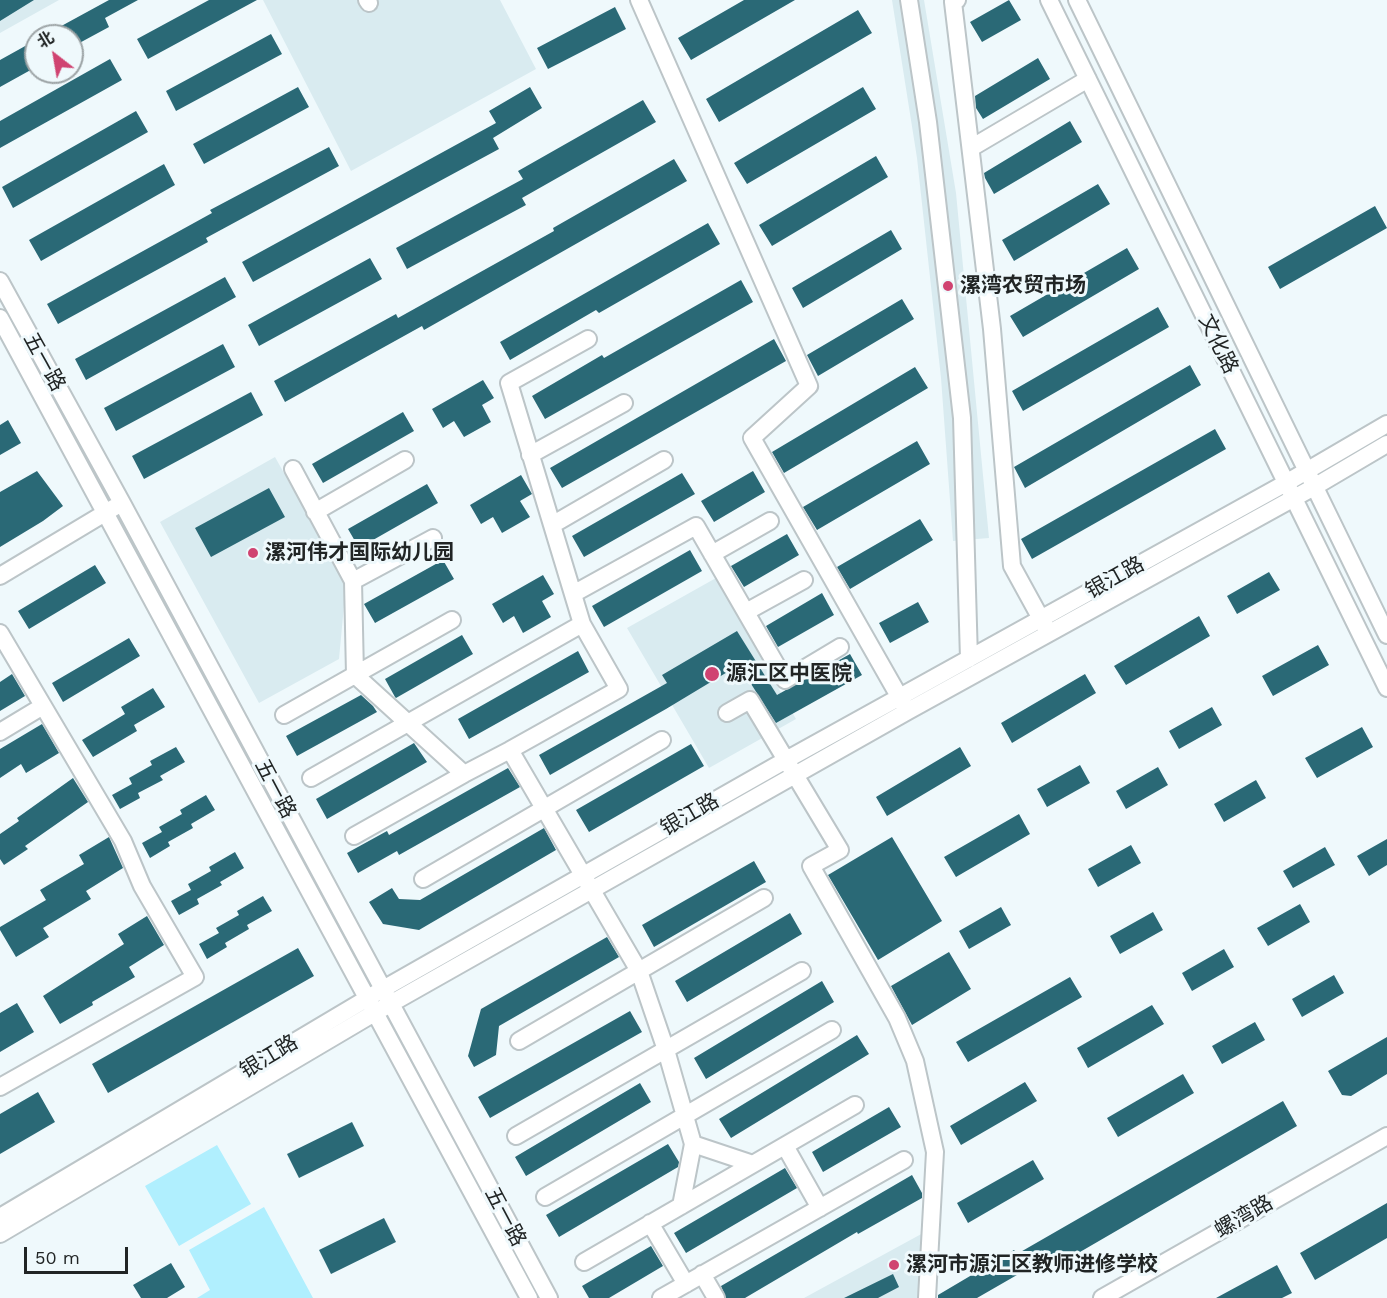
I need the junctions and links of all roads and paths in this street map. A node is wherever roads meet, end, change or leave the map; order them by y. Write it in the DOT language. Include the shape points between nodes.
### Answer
graph roads {
  1 [pos="639,0"];
  2 [pos="909,0"];
  3 [pos="957,0"];
  4 [pos="1049,0"];
  5 [pos="1077,0"];
  6 [pos="1088,79"];
  7 [pos="971,148"];
  8 [pos="0,281"];
  9 [pos="0,318"];
  10 [pos="588,339"];
  11 [pos="624,403"];
  12 [pos="1387,424"];
  13 [pos="1387,444"];
  14 [pos="530,455"];
  15 [pos="405,460"];
  16 [pos="664,460"];
  17 [pos="293,469"];
  18 [pos="1306,471"];
  19 [pos="1286,483"];
  20 [pos="1314,487"];
  21 [pos="1293,499"];
  22 [pos="122,503"];
  23 [pos="315,512"];
  24 [pos="106,513"];
  25 [pos="770,521"];
  26 [pos="552,525"];
  27 [pos="433,538"];
  28 [pos="712,554"];
  29 [pos="0,576"];
  30 [pos="804,580"];
  31 [pos="353,581"];
  32 [pos="573,594"];
  33 [pos="746,612"];
  34 [pos="452,621"];
  35 [pos="582,624"];
  36 [pos="1045,626"];
  37 [pos="0,633"];
  38 [pos="1387,635"];
  39 [pos="840,647"];
  40 [pos="969,658"];
  41 [pos="355,675"];
  42 [pos="1387,688"];
  43 [pos="903,704"];
  44 [pos="43,706"];
  45 [pos="727,713"];
  46 [pos="284,715"];
  47 [pos="408,723"];
  48 [pos="0,732"];
  49 [pos="662,740"];
  50 [pos="510,750"];
  51 [pos="786,760"];
  52 [pos="464,774"];
  53 [pos="795,775"];
  54 [pos="311,778"];
  55 [pos="544,809"];
  56 [pos="354,836"];
  57 [pos="584,875"];
  58 [pos="423,879"];
  59 [pos="592,891"];
  60 [pos="764,898"];
  61 [pos="639,971"];
  62 [pos="802,971"];
  63 [pos="380,1001"];
  64 [pos="832,1030"];
  65 [pos="519,1041"];
  66 [pos="666,1050"];
  67 [pos="0,1087"];
  68 [pos="855,1106"];
  69 [pos="685,1116"];
  70 [pos="1387,1136"];
  71 [pos="516,1137"];
  72 [pos="693,1144"];
  73 [pos="785,1146"];
  74 [pos="904,1160"];
  75 [pos="753,1164"];
  76 [pos="545,1197"];
  77 [pos="681,1206"];
  78 [pos="820,1208"];
  79 [pos="0,1217"];
  80 [pos="650,1223"];
  81 [pos="0,1234"];
  82 [pos="585,1262"];
  83 [pos="702,1274"];
  84 [pos="686,1284"];
  85 [pos="530,1298"];
  86 [pos="549,1298"];
  87 [pos="661,1298"];
  88 [pos="716,1298"];
  89 [pos="927,1298"];
  90 [pos="1102,1298"];
  1 -- 43 [label="street" via="809,386 752,438"];
  2 -- 40 [label="street" via="928,122 962,418"];
  3 -- 7 [label="street" via="953,2"];
  4 -- 6 [label="street, 文化路"];
  5 -- 18 [label="street, 文化路"];
  6 -- 7 [label="street"];
  6 -- 19 [label="street, 文化路"];
  7 -- 36 [label="street" via="992,329 1012,566"];
  8 -- 22 [label="street, 五一路"];
  9 -- 24 [label="street, 五一路"];
  10 -- 14 [label="street" via="509,383"];
  11 -- 14 [label="street"];
  12 -- 18 [label="street, 银江路"];
  13 -- 20 [label="street, 银江路"];
  14 -- 26 [label="street"];
  15 -- 23 [label="street"];
  16 -- 26 [label="street"];
  17 -- 23 [label="street"];
  18 -- 19 [label="street, 银江路"];
  18 -- 20 [label="street, 文化路"];
  19 -- 21 [label="street, 文化路"];
  19 -- 36 [label="street, 银江路"];
  20 -- 21 [label="street, 银江路"];
  20 -- 38 [label="street, 文化路"];
  21 -- 36 [label="street, 银江路"];
  21 -- 42 [label="street, 文化路"];
  22 -- 24 [label="street"];
  22 -- 63 [label="street, 五一路"];
  23 -- 31 [label="street"];
  24 -- 29 [label="street"];
  24 -- 63 [label="street, 五一路"];
  25 -- 28 [label="street"];
  26 -- 32 [label="street"];
  27 -- 31 [label="street"];
  28 -- 32 [label="street" via="696,526"];
  28 -- 33 [label="street"];
  30 -- 33 [label="street"];
  31 -- 41 [label="street"];
  32 -- 35 [label="street"];
  33 -- 39 [label="street" via="784,680"];
  34 -- 41 [label="street"];
  35 -- 47 [label="street"];
  35 -- 50 [label="street" via="619,689"];
  36 -- 40 [label="street, 银江路"];
  36 -- 43 [label="street, 银江路"];
  37 -- 44 [label="street"];
  40 -- 43 [label="street, 银江路"];
  41 -- 46 [label="street"];
  41 -- 47 [label="street"];
  43 -- 51 [label="street, 银江路"];
  43 -- 53 [label="street, 银江路"];
  44 -- 48 [label="street"];
  44 -- 67 [label="street" via="123,841 141,886 195,977"];
  45 -- 51 [label="street" via="750,700"];
  47 -- 52 [label="street"];
  47 -- 54 [label="street"];
  49 -- 55 [label="street"];
  50 -- 52 [label="street"];
  50 -- 55 [label="street"];
  51 -- 53 [label="street"];
  51 -- 57 [label="street, 银江路"];
  52 -- 56 [label="street"];
  53 -- 59 [label="street, 银江路"];
  53 -- 89 [label="street" via="840,850 811,866 897,1018 915,1061 935,1152"];
  55 -- 57 [label="street"];
  55 -- 58 [label="street"];
  57 -- 59 [label="street"];
  57 -- 63 [label="street, 银江路"];
  59 -- 61 [label="street"];
  59 -- 63 [label="street, 银江路"];
  60 -- 61 [label="street"];
  61 -- 65 [label="street"];
  61 -- 66 [label="street"];
  62 -- 66 [label="street"];
  63 -- 79 [label="street, 银江路"];
  63 -- 81 [label="street, 银江路"];
  63 -- 85 [label="street, 五一路"];
  63 -- 86 [label="street, 五一路"];
  64 -- 69 [label="street"];
  66 -- 69 [label="street"];
  66 -- 71 [label="street"];
  68 -- 73 [label="street"];
  69 -- 72 [label="street"];
  69 -- 76 [label="street"];
  70 -- 90 [label="street, 螺湾路"];
  72 -- 75 [label="street"];
  72 -- 77 [label="street"];
  73 -- 75 [label="street"];
  73 -- 78 [label="street"];
  74 -- 78 [label="street"];
  75 -- 77 [label="street"];
  77 -- 80 [label="street"];
  78 -- 83 [label="street"];
  80 -- 82 [label="street"];
  80 -- 84 [label="street"];
  83 -- 84 [label="street"];
  83 -- 88 [label="street"];
  84 -- 87 [label="street"];
}
